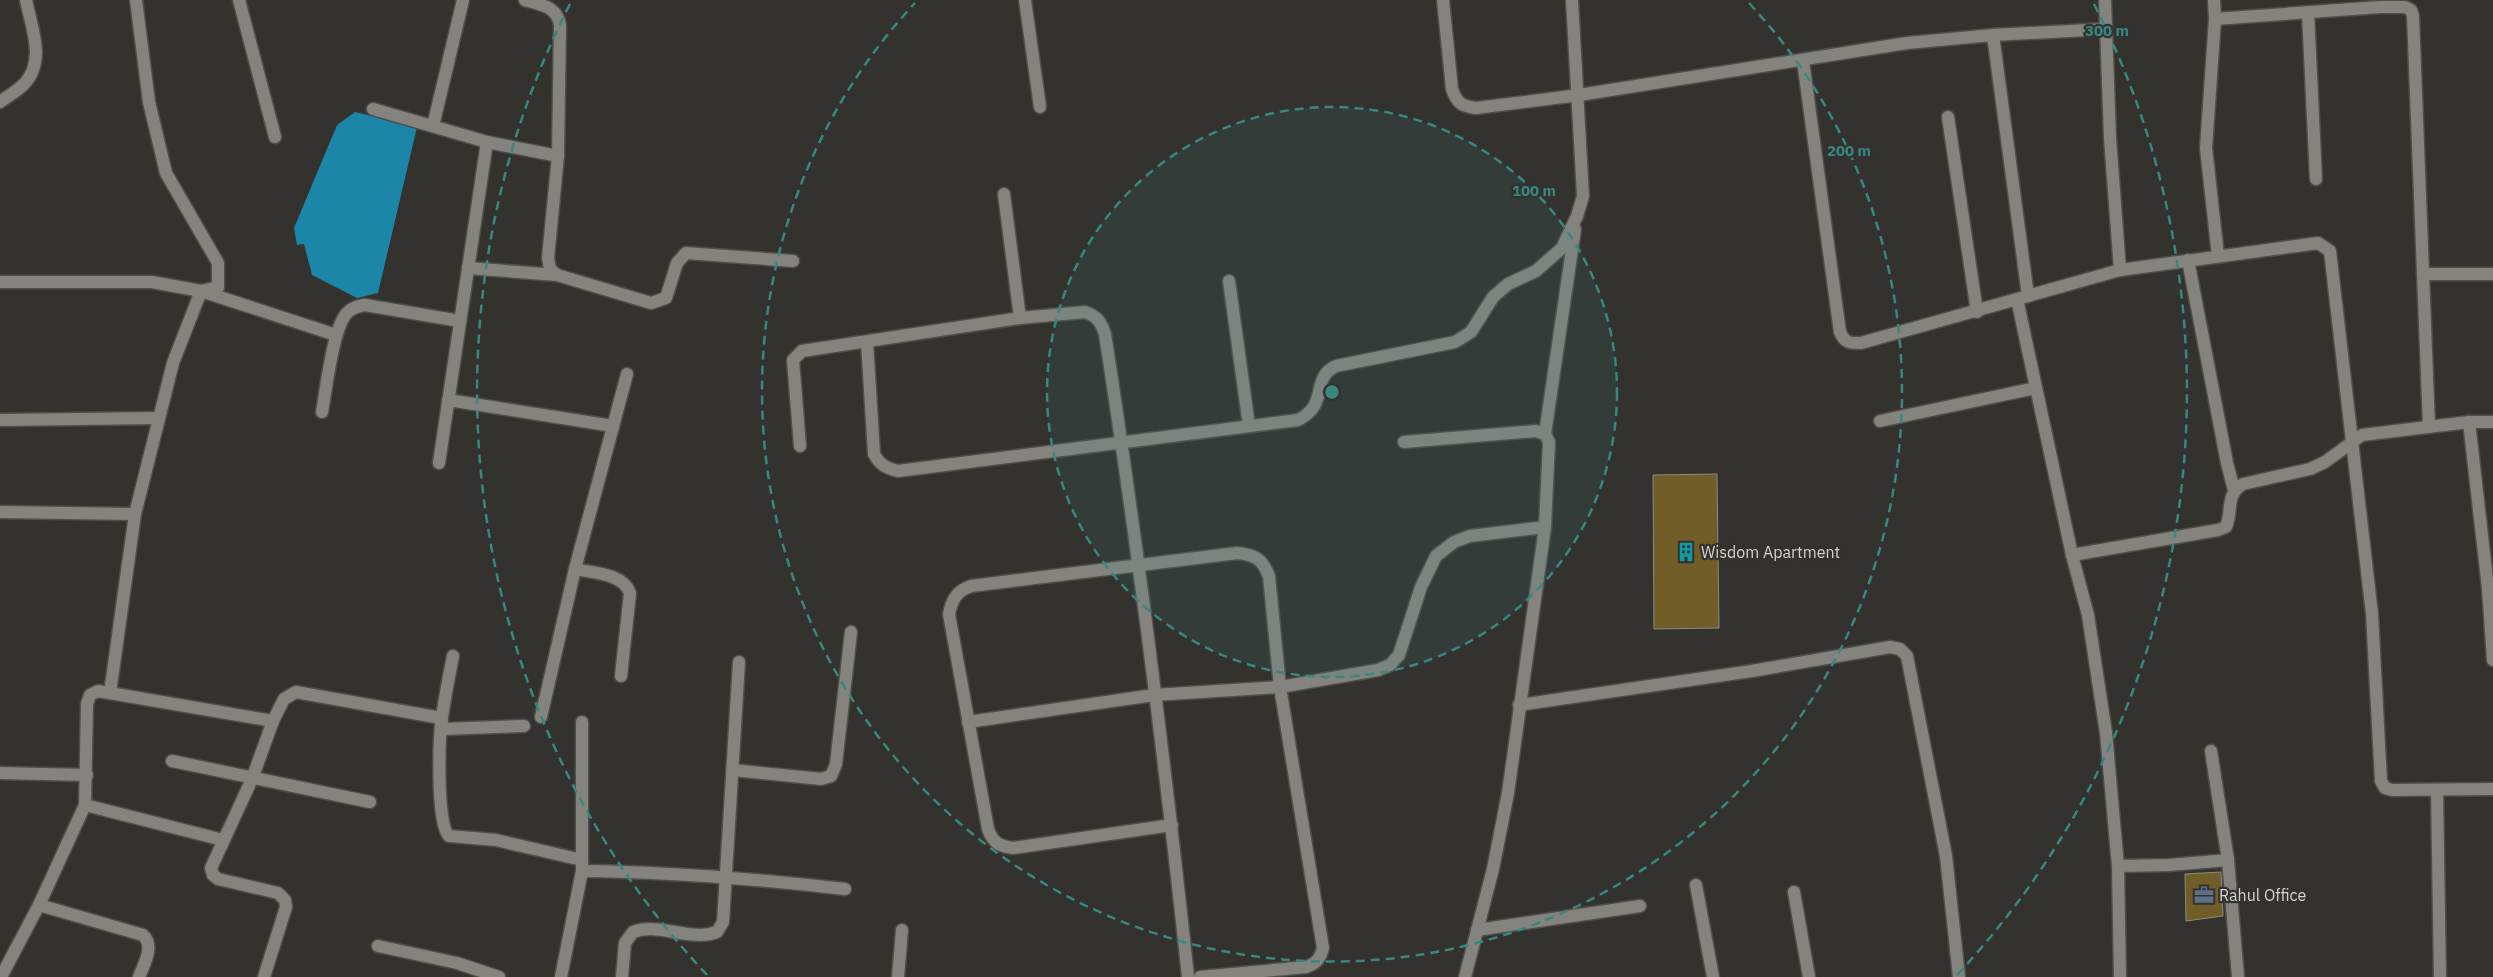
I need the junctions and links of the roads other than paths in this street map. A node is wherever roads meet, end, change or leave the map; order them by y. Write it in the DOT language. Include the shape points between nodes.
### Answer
graph roads {
  1 [pos="26,0"];
  2 [pos="136,0"];
  3 [pos="239,0"];
  4 [pos="464,0"];
  5 [pos="525,0"];
  6 [pos="1025,0"];
  7 [pos="1443,0"];
  8 [pos="1572,0"];
  9 [pos="2106,0"];
  10 [pos="2214,0"];
  11 [pos="2294,0"];
  12 [pos="2380,4"];
  13 [pos="2308,12"];
  14 [pos="2294,14"];
  15 [pos="2215,19"];
  16 [pos="2106,29"];
  17 [pos="1993,35"];
  18 [pos="1803,60"];
  19 [pos="1579,95"];
  20 [pos="0,102"];
  21 [pos="1040,107"];
  22 [pos="373,109"];
  23 [pos="1948,117"];
  24 [pos="433,126"];
  25 [pos="275,137"];
  26 [pos="487,142"];
  27 [pos="558,156"];
  28 [pos="2316,179"];
  29 [pos="1004,194"];
  30 [pos="1577,216"];
  31 [pos="2218,256"];
  32 [pos="2188,260"];
  33 [pos="793,261"];
  34 [pos="468,268"];
  35 [pos="2120,270"];
  36 [pos="2423,274"];
  37 [pos="2493,274"];
  38 [pos="557,275"];
  39 [pos="1229,281"];
  40 [pos="0,282"];
  41 [pos="201,291"];
  42 [pos="2023,297"];
  43 [pos="1978,312"];
  44 [pos="1020,318"];
  45 [pos="460,321"];
  46 [pos="336,334"];
  47 [pos="868,342"];
  48 [pos="627,374"];
  49 [pos="2036,388"];
  50 [pos="448,400"];
  51 [pos="322,412"];
  52 [pos="158,418"];
  53 [pos="0,420"];
  54 [pos="1880,422"];
  55 [pos="2469,422"];
  56 [pos="2493,422"];
  57 [pos="613,426"];
  58 [pos="1248,426"];
  59 [pos="2429,427"];
  60 [pos="1545,434"];
  61 [pos="2352,440"];
  62 [pos="1122,442"];
  63 [pos="1404,442"];
  64 [pos="800,446"];
  65 [pos="439,463"];
  66 [pos="2234,490"];
  67 [pos="0,512"];
  68 [pos="136,514"];
  69 [pos="1545,527"];
  70 [pos="2072,554"];
  71 [pos="1140,564"];
  72 [pos="575,569"];
  73 [pos="851,632"];
  74 [pos="453,656"];
  75 [pos="2493,660"];
  76 [pos="739,662"];
  77 [pos="621,676"];
  78 [pos="1280,687"];
  79 [pos="110,693"];
  80 [pos="1154,695"];
  81 [pos="1519,705"];
  82 [pos="541,717"];
  83 [pos="441,718"];
  84 [pos="273,721"];
  85 [pos="582,722"];
  86 [pos="968,722"];
  87 [pos="524,726"];
  88 [pos="2211,751"];
  89 [pos="172,761"];
  90 [pos="732,770"];
  91 [pos="0,773"];
  92 [pos="87,775"];
  93 [pos="252,779"];
  94 [pos="2493,789"];
  95 [pos="2437,790"];
  96 [pos="370,802"];
  97 [pos="85,805"];
  98 [pos="1172,825"];
  99 [pos="223,840"];
  100 [pos="2228,860"];
  101 [pos="582,865"];
  102 [pos="2118,866"];
  103 [pos="726,876"];
  104 [pos="1696,885"];
  105 [pos="845,889"];
  106 [pos="1794,892"];
  107 [pos="39,905"];
  108 [pos="1640,906"];
  109 [pos="902,930"];
  110 [pos="1477,930"];
  111 [pos="378,946"];
  112 [pos="1,977"];
  113 [pos="139,977"];
  114 [pos="264,977"];
  115 [pos="499,977"];
  116 [pos="561,977"];
  117 [pos="622,977"];
  118 [pos="898,977"];
  119 [pos="1188,977"];
  120 [pos="1200,977"];
  121 [pos="1465,977"];
  122 [pos="1712,977"];
  123 [pos="1809,977"];
  124 [pos="1959,977"];
  125 [pos="2120,977"];
  126 [pos="2238,977"];
  127 [pos="2440,977"];
  1 -- 20 [label="street" via="36,42 35,67 25,83"];
  2 -- 41 [label="street" via="148,102 166,173 218,263 218,287"];
  3 -- 25 [label="street"];
  4 -- 24 [label="street"];
  5 -- 27 [label="street" via="551,8 559,18"];
  6 -- 21 [label="street"];
  7 -- 19 [label="street" via="1452,89 1462,106 1476,108"];
  8 -- 19 [label="street"];
  9 -- 16 [label="street"];
  10 -- 15 [label="street"];
  11 -- 14 [label="street"];
  12 -- 13 [label="street"];
  12 -- 36 [label="street" via="2405,7 2413,16"];
  13 -- 14 [label="street"];
  13 -- 28 [label="street"];
  14 -- 15 [label="street"];
  15 -- 31 [label="street" via="2206,148"];
  16 -- 17 [label="street"];
  16 -- 35 [label="street"];
  17 -- 18 [label="street" via="1907,43"];
  17 -- 42 [label="street"];
  18 -- 19 [label="street"];
  18 -- 43 [label="street" via="1840,332 1844,340 1861,343"];
  19 -- 30 [label="street" via="1583,196"];
  22 -- 24 [label="street"];
  23 -- 43 [label="street"];
  24 -- 26 [label="street"];
  26 -- 27 [label="street"];
  26 -- 34 [label="street"];
  27 -- 38 [label="street" via="548,258 550,268"];
  29 -- 44 [label="street"];
  30 -- 58 [label="street" via="1562,248 1536,271 1508,284 1492,297 1472,332 1455,342 1336,366 1327,370 1317,403 1308,414 1298,420"];
  30 -- 60 [label="street"];
  31 -- 32 [label="street"];
  31 -- 61 [label="street" via="2318,243 2330,251"];
  32 -- 35 [label="street"];
  32 -- 66 [label="street"];
  33 -- 38 [label="street" via="686,253 677,263 666,298 651,303"];
  34 -- 38 [label="street"];
  34 -- 45 [label="street"];
  35 -- 42 [label="street"];
  36 -- 37 [label="street"];
  36 -- 59 [label="street"];
  39 -- 58 [label="street"];
  40 -- 41 [label="street" via="152,282"];
  41 -- 46 [label="street"];
  41 -- 52 [label="street" via="173,363"];
  42 -- 43 [label="street"];
  42 -- 49 [label="street"];
  44 -- 47 [label="street"];
  44 -- 62 [label="street" via="1085,312 1102,323"];
  45 -- 46 [label="street" via="365,305 346,312"];
  45 -- 50 [label="street"];
  46 -- 51 [label="street"];
  47 -- 62 [label="street" via="874,454 887,468 898,471"];
  47 -- 64 [label="street" via="802,352 793,360"];
  48 -- 57 [label="street"];
  49 -- 54 [label="street"];
  49 -- 70 [label="street"];
  50 -- 57 [label="street"];
  50 -- 65 [label="street"];
  52 -- 53 [label="street"];
  52 -- 68 [label="street"];
  55 -- 56 [label="street"];
  55 -- 59 [label="street"];
  55 -- 75 [label="street"];
  57 -- 72 [label="street"];
  58 -- 62 [label="street"];
  59 -- 61 [label="street"];
  60 -- 63 [label="street" via="1536,431"];
  60 -- 69 [label="street" via="1549,442"];
  61 -- 66 [label="street" via="2325,462 2310,469 2243,484"];
  61 -- 95 [label="street" via="2372,614 2380,781 2385,788 2392,790"];
  62 -- 71 [label="street"];
  66 -- 70 [label="street" via="2226,527"];
  67 -- 68 [label="street"];
  68 -- 79 [label="street"];
  69 -- 78 [label="street" via="1470,536 1454,542 1436,556 1421,587 1399,655 1390,665 1378,670"];
  69 -- 81 [label="street"];
  70 -- 102 [label="street" via="2088,615 2106,733"];
  71 -- 78 [label="street" via="1238,553 1254,555 1263,562 1269,576"];
  71 -- 80 [label="street"];
  71 -- 86 [label="street" via="960,590 952,601 949,614"];
  72 -- 77 [label="street" via="621,580 627,586 630,593"];
  72 -- 82 [label="street"];
  73 -- 90 [label="street" via="836,764 831,776 821,779"];
  74 -- 83 [label="street"];
  76 -- 90 [label="street"];
  78 -- 80 [label="street"];
  78 -- 120 [label="street" via="1323,948 1315,964 1306,967"];
  79 -- 84 [label="street"];
  79 -- 92 [label="street" via="98,691 90,695 87,704"];
  80 -- 86 [label="street"];
  80 -- 98 [label="street"];
  81 -- 110 [label="street" via="1508,793"];
  81 -- 124 [label="street" via="1890,647 1900,649 1908,656 1946,856"];
  83 -- 84 [label="street" via="296,692 284,699"];
  83 -- 87 [label="street" via="443,729"];
  83 -- 101 [label="street" via="441,808 443,825 449,836 496,840"];
  84 -- 93 [label="street"];
  85 -- 101 [label="street"];
  86 -- 98 [label="street" via="988,830 1000,846 1013,848"];
  88 -- 100 [label="street"];
  89 -- 93 [label="street"];
  90 -- 103 [label="street"];
  91 -- 92 [label="street"];
  92 -- 97 [label="street"];
  93 -- 96 [label="street"];
  93 -- 99 [label="street"];
  94 -- 95 [label="street"];
  95 -- 127 [label="street"];
  97 -- 99 [label="street"];
  97 -- 107 [label="street"];
  98 -- 119 [label="street"];
  99 -- 114 [label="street" via="211,868 213,875 278,893 285,900 286,907"];
  100 -- 102 [label="street"];
  100 -- 126 [label="street"];
  101 -- 103 [label="street"];
  101 -- 116 [label="street"];
  102 -- 125 [label="street"];
  103 -- 105 [label="street"];
  103 -- 117 [label="street" via="723,922 717,932 700,936 646,929 633,932 625,943"];
  104 -- 122 [label="street"];
  106 -- 123 [label="street"];
  107 -- 112 [label="street"];
  107 -- 113 [label="street" via="143,935 149,946"];
  108 -- 110 [label="street"];
  109 -- 118 [label="street"];
  110 -- 121 [label="street"];
  111 -- 115 [label="street" via="457,963"];
}
